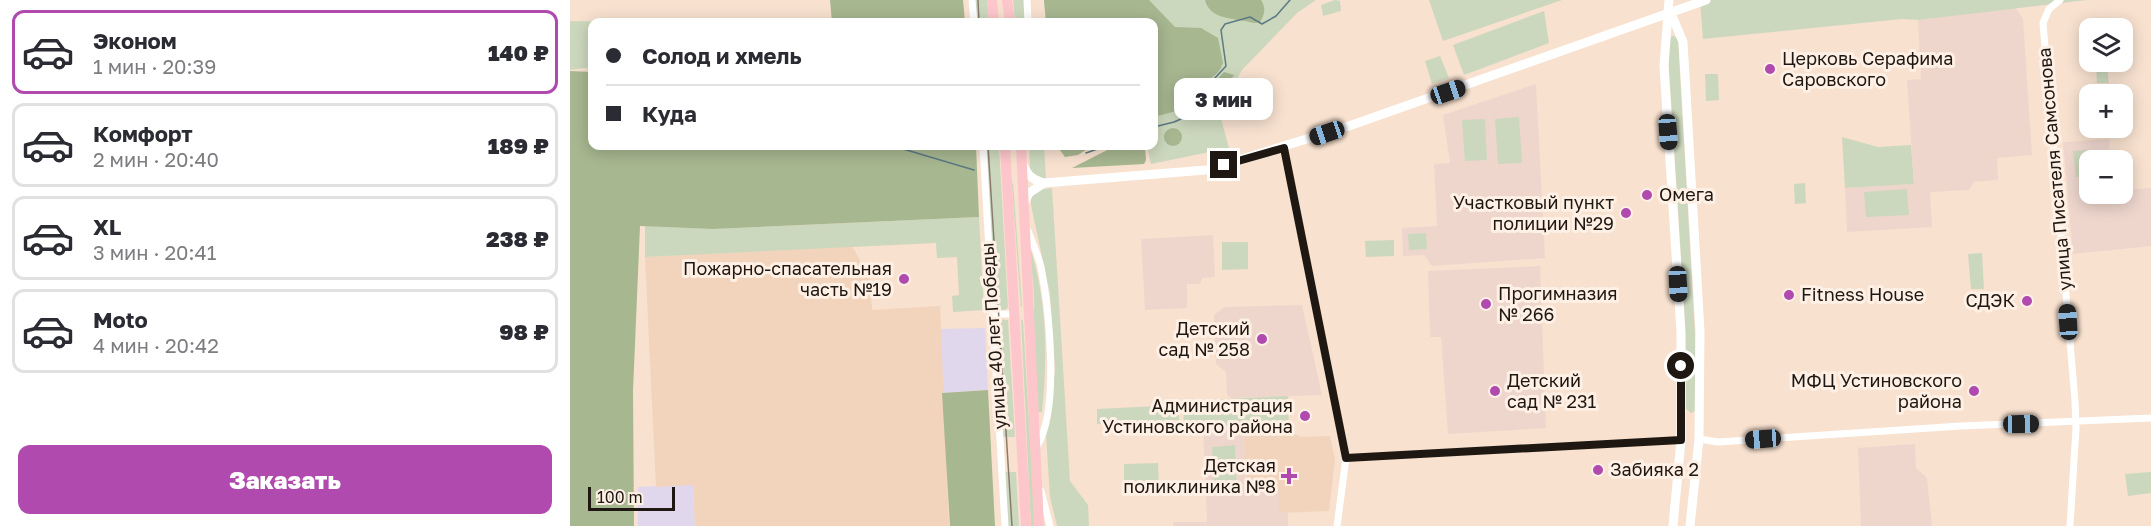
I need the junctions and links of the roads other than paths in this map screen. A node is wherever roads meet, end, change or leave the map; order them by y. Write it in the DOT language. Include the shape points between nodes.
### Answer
graph roads {
  1 [pos="972,0"];
  2 [pos="992,0"];
  3 [pos="1007,0"];
  4 [pos="1027,0"];
  5 [pos="1669,0"];
  6 [pos="1706,0"];
  7 [pos="2060,0"];
  8 [pos="1670,11"];
  9 [pos="974,18"];
  10 [pos="994,18"];
  11 [pos="1009,18"];
  12 [pos="1028,18"];
  13 [pos="1284,148"];
  14 [pos="982,150"];
  15 [pos="1005,150"];
  16 [pos="1021,150"];
  17 [pos="1022,162"];
  18 [pos="1007,178"];
  19 [pos="1022,178"];
  20 [pos="1044,183"];
  21 [pos="1023,205"];
  22 [pos="1024,219"];
  23 [pos="993,314"];
  24 [pos="1015,314"];
  25 [pos="1029,314"];
  26 [pos="2151,418"];
  27 [pos="2075,421"];
  28 [pos="1699,439"];
  29 [pos="1681,440"];
  30 [pos="1035,448"];
  31 [pos="1346,458"];
  32 [pos="1036,475"];
  33 [pos="1005,526"];
  34 [pos="1026,526"];
  35 [pos="1039,526"];
  36 [pos="1050,526"];
  37 [pos="1337,526"];
  38 [pos="1673,526"];
  39 [pos="1690,526"];
  40 [pos="2070,526"];
  1 -- 9 [label="street"];
  2 -- 10 [label="main road"];
  3 -- 11 [label="main road"];
  4 -- 12 [label="street"];
  5 -- 8 [label="main road"];
  6 -- 8 [label="main road"];
  7 -- 27 [label="street, улица Писателя Самсонова" via="2049,9 2043,23"];
  8 -- 13 [label="main road"];
  8 -- 28 [label="main road" via="1683,42 1700,331"];
  8 -- 29 [label="main road" via="1664,54 1681,332"];
  13 -- 20 [label="main road" via="1206,170"];
  13 -- 31 [label="street"];
  14 -- 23 [label="street, улица 40 лет Победы"];
  15 -- 18 [label="main road, улица 40 лет Победы"];
  16 -- 17 [label="main road, улица 40 лет Победы"];
  17 -- 19 [label="main road, улица 40 лет Победы"];
  17 -- 20 [label="main road" via="1027,174"];
  18 -- 19 [label="main road"];
  18 -- 24 [label="main road, улица 40 лет Победы"];
  19 -- 21 [label="main road, улица 40 лет Победы"];
  20 -- 21 [label="main road" via="1029,193"];
  21 -- 22 [label="main road, улица 40 лет Победы"];
  22 -- 25 [label="main road, улица 40 лет Победы"];
  22 -- 30 [label="street, улица 40 лет Победы" via="1040,264 1052,372 1044,429"];
  23 -- 24 [label="street"];
  23 -- 33 [label="street, улица 40 лет Победы"];
  24 -- 25 [label="main road"];
  24 -- 34 [label="main road, улица 40 лет Победы"];
  25 -- 30 [label="main road, улица 40 лет Победы"];
  26 -- 27 [label="street"];
  27 -- 28 [label="street" via="1718,442"];
  27 -- 40 [label="street, улица Писателя Самсонова"];
  28 -- 29 [label="main road"];
  28 -- 39 [label="main road"];
  29 -- 31 [label="street"];
  29 -- 38 [label="main road"];
  30 -- 32 [label="main road, улица 40 лет Победы"];
  31 -- 37 [label="street"];
  32 -- 35 [label="main road, улица 40 лет Победы"];
  32 -- 36 [label="street, улица 40 лет Победы"];
}
